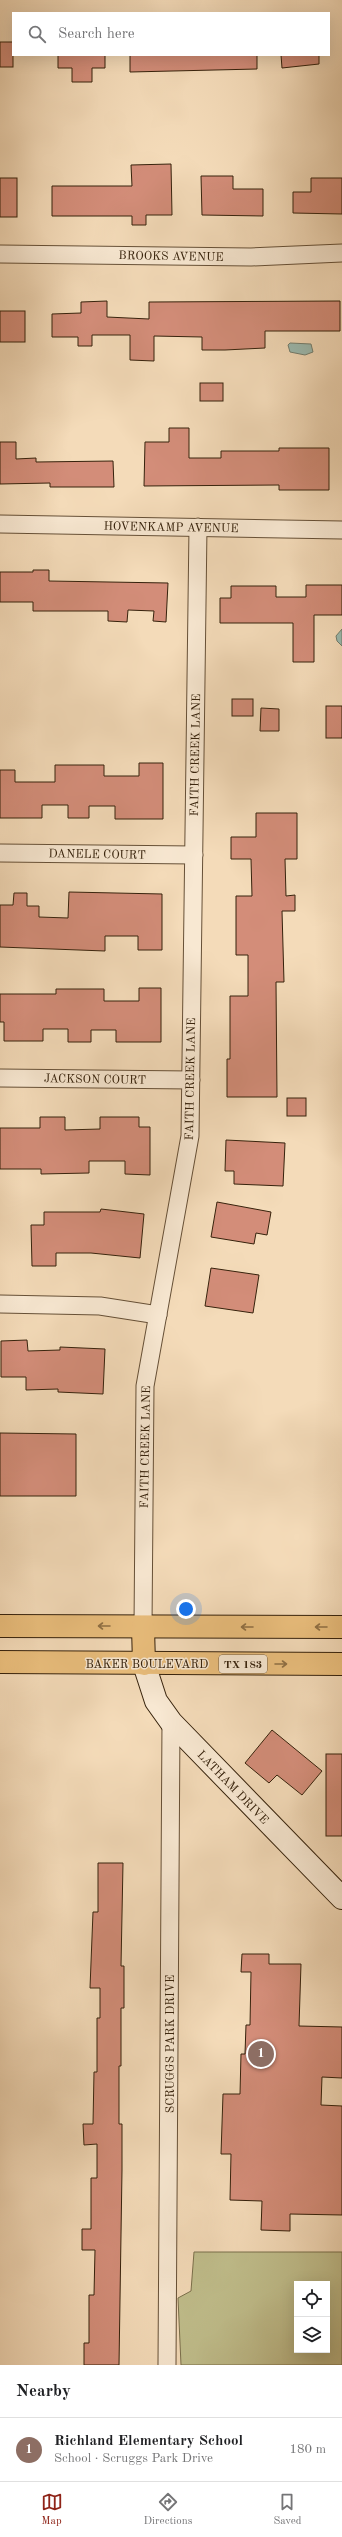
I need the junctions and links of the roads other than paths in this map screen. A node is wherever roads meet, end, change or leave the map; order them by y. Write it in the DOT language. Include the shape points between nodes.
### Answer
graph roads {
  1 [pos="342,253"];
  2 [pos="0,254"];
  3 [pos="0,524"];
  4 [pos="198,527"];
  5 [pos="342,530"];
  6 [pos="0,853"];
  7 [pos="194,855"];
  8 [pos="0,1078"];
  9 [pos="191,1080"];
  10 [pos="0,1304"];
  11 [pos="158,1315"];
  12 [pos="0,1626"];
  13 [pos="143,1627"];
  14 [pos="342,1627"];
  15 [pos="0,1662"];
  16 [pos="144,1664"];
  17 [pos="342,1664"];
  18 [pos="171,1722"];
  19 [pos="342,1898"];
  20 [pos="167,2365"];
  1 -- 2 [label="street, BROOKS AVENUE" via="252,257"];
  3 -- 4 [label="street, HOVENKAMP AVENUE"];
  4 -- 5 [label="street, HOVENKAMP AVENUE"];
  4 -- 7 [label="street, FAITH CREEK LANE"];
  6 -- 7 [label="street, DANELE COURT"];
  7 -- 9 [label="street, FAITH CREEK LANE"];
  8 -- 9 [label="street, JACKSON COURT"];
  9 -- 11 [label="street, FAITH CREEK LANE" via="190,1136"];
  10 -- 11 [label="street" via="100,1306"];
  11 -- 13 [label="street, FAITH CREEK LANE" via="145,1386"];
  13 -- 12 [label="main road, one-way"];
  14 -- 13 [label="main road, one-way"];
  13 -- 16 [label="main road"];
  15 -- 16 [label="main road, BAKER BOULEVARD / TX 183"];
  16 -- 17 [label="main road, BAKER BOULEVARD / TX 183, one-way"];
  16 -- 18 [label="street, LATHAM DRIVE" via="156,1701"];
  18 -- 19 [label="street, LATHAM DRIVE"];
  18 -- 20 [label="street, SCRUGGS PARK DRIVE"];
}
